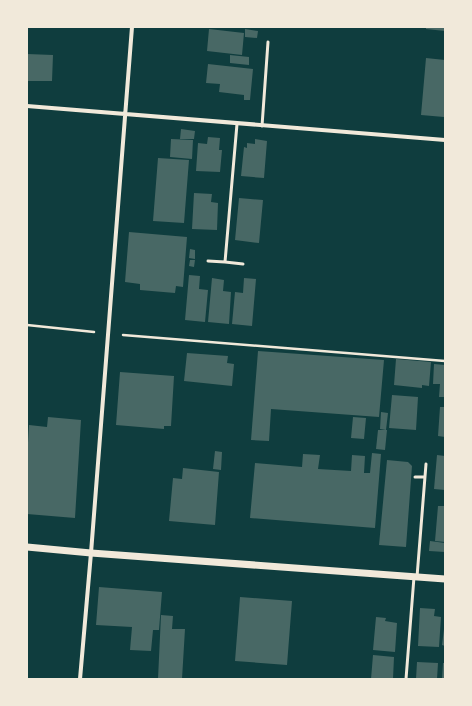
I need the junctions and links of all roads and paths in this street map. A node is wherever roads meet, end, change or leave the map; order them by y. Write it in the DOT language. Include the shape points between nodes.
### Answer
graph roads {
  1 [pos="132,27"];
  2 [pos="268,42"];
  3 [pos="27,106"];
  4 [pos="126,115"];
  5 [pos="237,124"];
  6 [pos="262,126"];
  7 [pos="445,140"];
  8 [pos="208,261"];
  9 [pos="225,262"];
  10 [pos="243,264"];
  11 [pos="27,325"];
  12 [pos="109,334"];
  13 [pos="445,361"];
  14 [pos="426,464"];
  15 [pos="415,477"];
  16 [pos="425,477"];
  17 [pos="27,547"];
  18 [pos="91,553"];
  19 [pos="415,577"];
  20 [pos="445,579"];
  21 [pos="80,679"];
  22 [pos="406,679"];
  1 -- 4 [label="street"];
  2 -- 6 [label="lane"];
  3 -- 4 [label="street"];
  4 -- 5 [label="street"];
  4 -- 12 [label="street"];
  5 -- 6 [label="street"];
  5 -- 9 [label="lane"];
  6 -- 7 [label="street"];
  8 -- 9 [label="lane"];
  9 -- 10 [label="lane"];
  11 -- 12 [label="path"];
  12 -- 13 [label="path"];
  12 -- 18 [label="street"];
  14 -- 16 [label="lane"];
  15 -- 16 [label="lane"];
  16 -- 19 [label="lane"];
  17 -- 18 [label="street"];
  18 -- 19 [label="street"];
  18 -- 21 [label="street"];
  19 -- 20 [label="street"];
  19 -- 22 [label="lane"];
}
